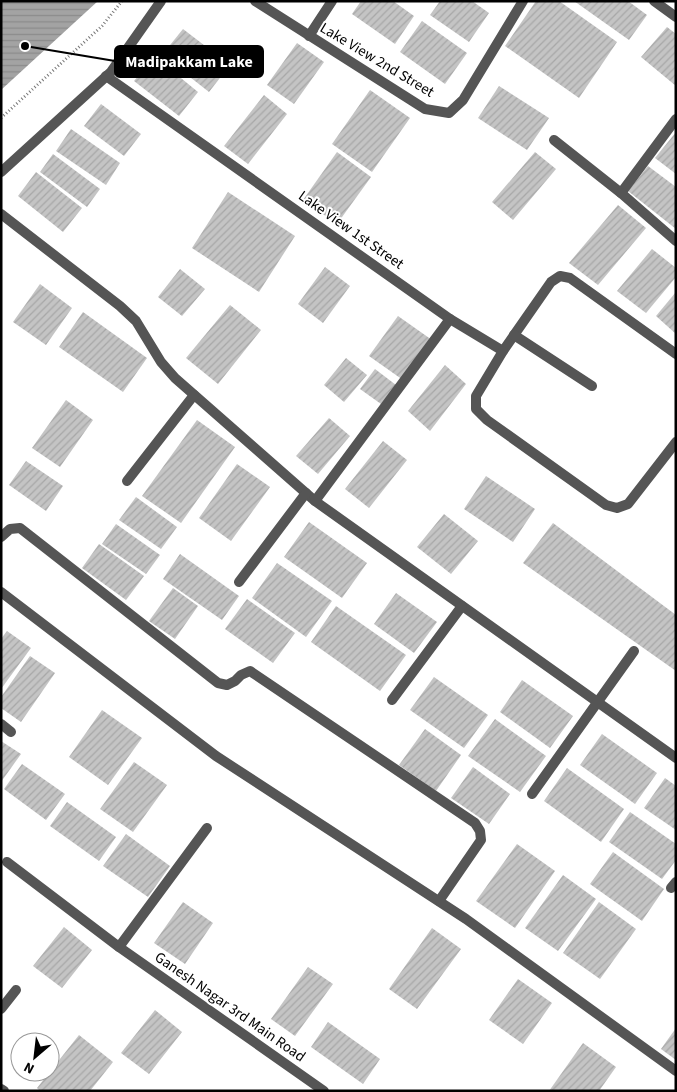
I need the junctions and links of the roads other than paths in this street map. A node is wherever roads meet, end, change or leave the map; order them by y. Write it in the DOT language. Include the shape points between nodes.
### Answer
graph roads {
  1 [pos="161,1"];
  2 [pos="255,1"];
  3 [pos="332,1"];
  4 [pos="523,1"];
  5 [pos="654,1"];
  6 [pos="676,17"];
  7 [pos="309,36"];
  8 [pos="106,76"];
  9 [pos="676,119"];
  10 [pos="554,140"];
  11 [pos="1,172"];
  12 [pos="621,193"];
  13 [pos="1,214"];
  14 [pos="676,241"];
  15 [pos="450,319"];
  16 [pos="514,335"];
  17 [pos="503,352"];
  18 [pos="676,354"];
  19 [pos="592,386"];
  20 [pos="194,395"];
  21 [pos="676,442"];
  22 [pos="126,481"];
  23 [pos="306,493"];
  24 [pos="315,501"];
  25 [pos="1,537"];
  26 [pos="239,582"];
  27 [pos="1,592"];
  28 [pos="462,606"];
  29 [pos="634,651"];
  30 [pos="392,700"];
  31 [pos="598,702"];
  32 [pos="1,724"];
  33 [pos="11,732"];
  34 [pos="676,758"];
  35 [pos="532,794"];
  36 [pos="207,828"];
  37 [pos="7,862"];
  38 [pos="439,901"];
  39 [pos="119,947"];
  40 [pos="16,990"];
  41 [pos="1,1009"];
  42 [pos="676,1071"];
  43 [pos="324,1091"];
  1 -- 8 [label="street"];
  2 -- 7 [label="street, Lake View 2nd Street"];
  3 -- 7 [label="street"];
  4 -- 7 [label="street, Lake View 2nd Street" via="463,100 449,113 425,109"];
  5 -- 6 [label="street"];
  8 -- 11 [label="street"];
  8 -- 15 [label="street, Lake View 1st Street"];
  9 -- 12 [label="street"];
  10 -- 12 [label="street"];
  12 -- 14 [label="street"];
  13 -- 20 [label="street" via="136,321 161,362"];
  15 -- 17 [label="street, Lake View 1st Street"];
  15 -- 24 [label="street"];
  16 -- 17 [label="street"];
  16 -- 18 [label="street" via="551,282 560,276 570,278"];
  16 -- 19 [label="street"];
  17 -- 21 [label="street" via="476,396 476,409 606,505 617,508 628,504"];
  20 -- 22 [label="street"];
  20 -- 23 [label="street"];
  23 -- 24 [label="street"];
  23 -- 26 [label="street"];
  24 -- 28 [label="street"];
  25 -- 38 [label="street" via="10,529 20,528 218,683 228,685 250,671 475,822 481,840"];
  27 -- 38 [label="street" via="216,756"];
  28 -- 30 [label="street"];
  28 -- 31 [label="street"];
  29 -- 31 [label="street"];
  31 -- 34 [label="street"];
  31 -- 35 [label="street"];
  32 -- 33 [label="street"];
  36 -- 39 [label="street"];
  37 -- 39 [label="street, Ganesh Nagar 3rd Main Road"];
  38 -- 42 [label="street"];
  39 -- 43 [label="street, Ganesh Nagar 3rd Main Road"];
  40 -- 41 [label="street"];
}
